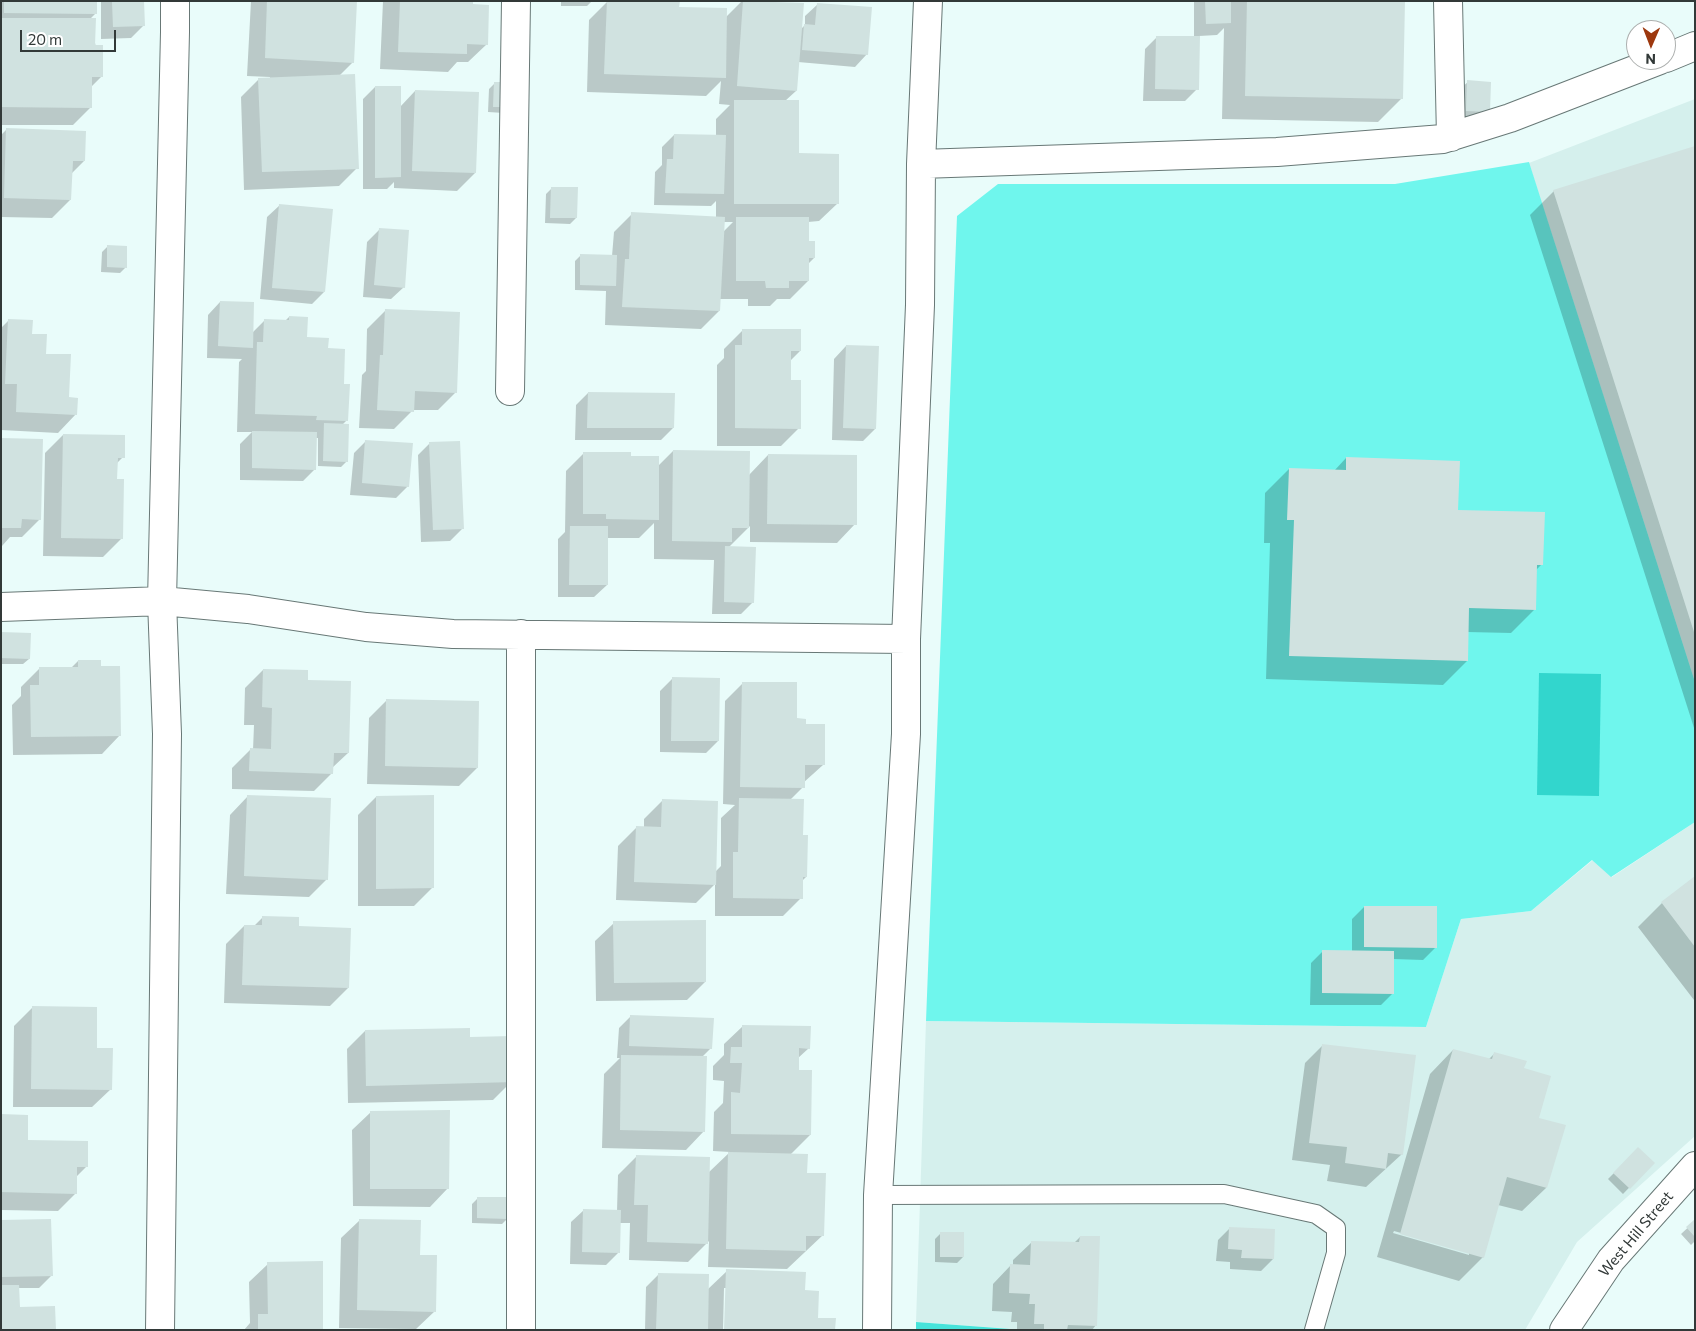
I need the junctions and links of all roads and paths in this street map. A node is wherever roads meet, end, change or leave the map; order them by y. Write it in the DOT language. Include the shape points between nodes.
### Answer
graph roads {
  1 [pos="175,1"];
  2 [pos="516,1"];
  3 [pos="928,1"];
  4 [pos="1448,1"];
  5 [pos="1695,46"];
  6 [pos="1676,54"];
  7 [pos="1634,70"];
  8 [pos="1451,137"];
  9 [pos="921,164"];
  10 [pos="510,391"];
  11 [pos="162,601"];
  12 [pos="1,607"];
  13 [pos="522,634"];
  14 [pos="906,639"];
  15 [pos="1695,1166"];
  16 [pos="878,1195"];
  17 [pos="160,1330"];
  18 [pos="521,1330"];
  19 [pos="877,1330"];
  20 [pos="1314,1330"];
  21 [pos="1564,1330"];
  1 -- 11 [label="street"];
  2 -- 10 [label="street"];
  3 -- 9 [label="street"];
  4 -- 8 [label="street"];
  5 -- 6 [label="street"];
  7 -- 8 [label="street"];
  8 -- 9 [label="street" via="1276,152"];
  9 -- 14 [label="street" via="920,305"];
  11 -- 12 [label="street"];
  11 -- 13 [label="street" via="248,609 366,627 453,634"];
  11 -- 17 [label="street" via="167,734"];
  13 -- 14 [label="street"];
  13 -- 18 [label="street"];
  14 -- 16 [label="street" via="906,734"];
  15 -- 21 [label="street, West Hill Street" via="1611,1260"];
  16 -- 19 [label="street"];
  16 -- 20 [label="lane" via="1224,1194 1316,1214 1336,1228 1336,1253"];
}
